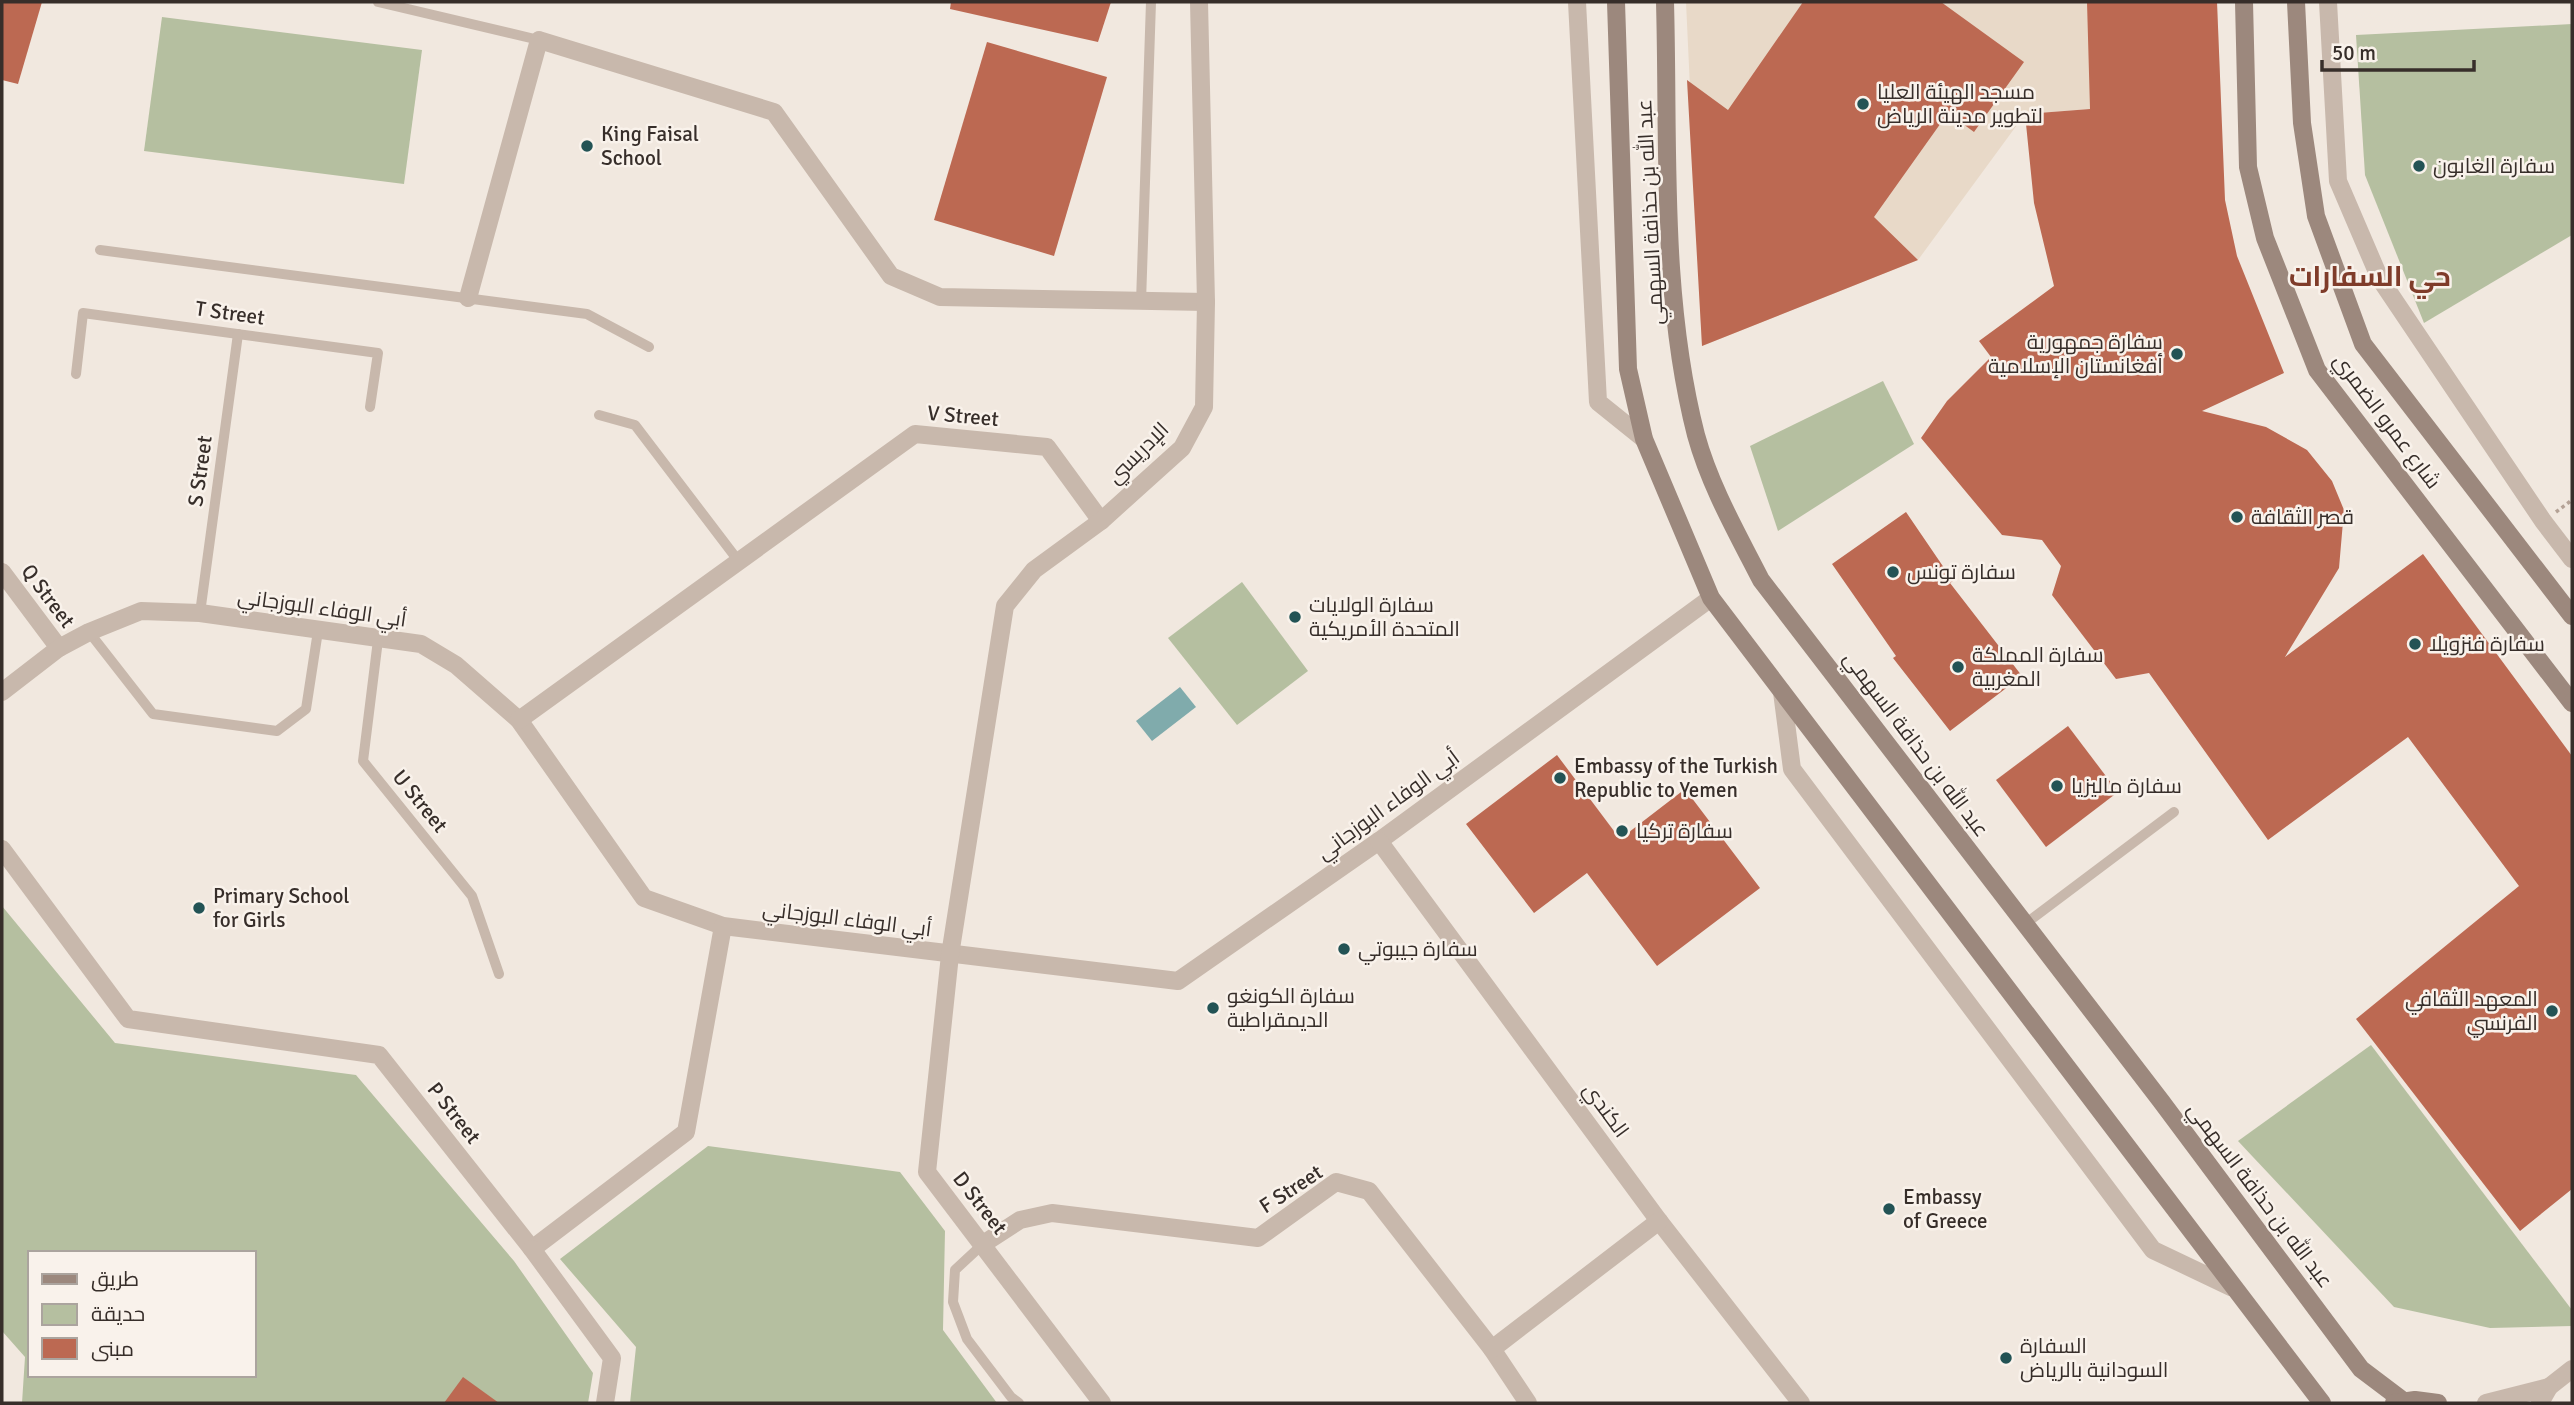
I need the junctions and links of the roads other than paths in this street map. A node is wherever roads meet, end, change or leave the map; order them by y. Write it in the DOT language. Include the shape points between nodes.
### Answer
graph roads {
  1 [pos="377,2"];
  2 [pos="1151,2"];
  3 [pos="1199,2"];
  4 [pos="1577,2"];
  5 [pos="1616,2"];
  6 [pos="1665,2"];
  7 [pos="2244,2"];
  8 [pos="2296,2"];
  9 [pos="2328,2"];
  10 [pos="538,40"];
  11 [pos="100,250"];
  12 [pos="468,298"];
  13 [pos="1141,302"];
  14 [pos="1206,302"];
  15 [pos="238,334"];
  16 [pos="649,347"];
  17 [pos="76,374"];
  18 [pos="370,407"];
  19 [pos="599,415"];
  20 [pos="1644,439"];
  21 [pos="1101,521"];
  22 [pos="2572,559"];
  23 [pos="740,563"];
  24 [pos="2,572"];
  25 [pos="1711,598"];
  26 [pos="200,613"];
  27 [pos="2572,615"];
  28 [pos="318,631"];
  29 [pos="89,632"];
  30 [pos="378,640"];
  31 [pos="59,648"];
  32 [pos="2,692"];
  33 [pos="1782,692"];
  34 [pos="2572,703"];
  35 [pos="519,720"];
  36 [pos="2175,812"];
  37 [pos="1378,841"];
  38 [pos="2,849"];
  39 [pos="961,885"];
  40 [pos="2025,924"];
  41 [pos="723,926"];
  42 [pos="950,955"];
  43 [pos="499,974"];
  44 [pos="1659,1221"];
  45 [pos="983,1244"];
  46 [pos="532,1249"];
  47 [pos="2231,1287"];
  48 [pos="1492,1349"];
  49 [pos="2572,1369"];
  50 [pos="2549,1387"];
  51 [pos="2397,1401"];
  52 [pos="605,1403"];
  53 [pos="1019,1403"];
  54 [pos="1102,1403"];
  55 [pos="1528,1403"];
  56 [pos="1801,1403"];
  57 [pos="2322,1403"];
  58 [pos="2438,1403"];
  59 [pos="2486,1403"];
  60 [pos="2540,1403"];
  1 -- 10 [label="lane"];
  2 -- 13 [label="lane"];
  3 -- 14 [label="street, الإدريسي"];
  4 -- 20 [label="street" via="1598,401"];
  5 -- 20 [label="street, عبد الله بن حذافة السهمي" via="1628,369"];
  6 -- 40 [label="street, عبد الله بن حذافة السهمي" via="1672,283 1696,435 1717,495 1761,579"];
  7 -- 34 [label="street, شارع عمرو الضمري" via="2248,167 2264,238 2317,370"];
  8 -- 27 [label="street, شارع عمرو الضمري" via="2302,123 2316,216 2363,344"];
  9 -- 22 [label="street" via="2338,181 2380,279"];
  10 -- 12 [label="street"];
  10 -- 13 [label="street" via="774,112 891,276 940,297"];
  11 -- 12 [label="lane"];
  12 -- 16 [label="lane" via="587,314"];
  13 -- 14 [label="street"];
  14 -- 21 [label="street, الإدريسي" via="1204,407 1182,448"];
  15 -- 17 [label="lane, T Street" via="83,313"];
  15 -- 18 [label="lane, T Street" via="377,353"];
  15 -- 26 [label="lane, S Street"];
  19 -- 23 [label="lane" via="635,425"];
  20 -- 25 [label="street, عبد الله بن حذافة السهمي"];
  21 -- 23 [label="street, V Street" via="1047,447 915,434"];
  21 -- 39 [label="street, الإدريسي" via="1034,570 1005,606"];
  23 -- 35 [label="street, V Street"];
  24 -- 31 [label="street, Q Street"];
  25 -- 33 [label="street, عبد الله بن حذافة السهمي"];
  25 -- 37 [label="street, أبي الوفاء البوزجاني"];
  26 -- 28 [label="street, أبي الوفاء البوزجاني"];
  26 -- 29 [label="street, أبي الوفاء البوزجاني" via="141,611"];
  28 -- 29 [label="lane" via="306,709 276,731 153,714"];
  28 -- 30 [label="street, أبي الوفاء البوزجاني"];
  29 -- 31 [label="street, أبي الوفاء البوزجاني"];
  30 -- 35 [label="street, أبي الوفاء البوزجاني" via="421,645 456,665"];
  30 -- 43 [label="lane, U Street" via="363,761 472,896"];
  31 -- 32 [label="street, أبي الوفاء البوزجاني"];
  33 -- 47 [label="street, عبد الله بن حذافة السهمي"];
  33 -- 47 [label="street" via="1792,769 2153,1250"];
  35 -- 41 [label="street, أبي الوفاء البوزجاني" via="644,898"];
  36 -- 40 [label="lane"];
  37 -- 42 [label="street, أبي الوفاء البوزجاني" via="1178,981"];
  37 -- 44 [label="street, الكندي"];
  38 -- 46 [label="street, P Street" via="128,1019 379,1055"];
  39 -- 42 [label="street, D Street"];
  40 -- 51 [label="street, عبد الله بن حذافة السهمي" via="2361,1369"];
  41 -- 42 [label="street, أبي الوفاء البوزجاني"];
  41 -- 46 [label="street" via="685,1132"];
  42 -- 45 [label="street, D Street" via="928,1172"];
  44 -- 48 [label="street"];
  44 -- 56 [label="street, الكندي"];
  45 -- 48 [label="street, F Street" via="1020,1220 1052,1213 1258,1238 1336,1182 1369,1191"];
  45 -- 53 [label="lane" via="955,1270 953,1302 967,1339"];
  45 -- 54 [label="street, D Street"];
  46 -- 52 [label="street, P Street" via="612,1358"];
  47 -- 57 [label="street, عبد الله بن حذافة السهمي"];
  48 -- 55 [label="street, F Street"];
  49 -- 50 [label="street"];
  50 -- 59 [label="street"];
  50 -- 60 [label="street"];
  51 -- 58 [label="street"];
}
